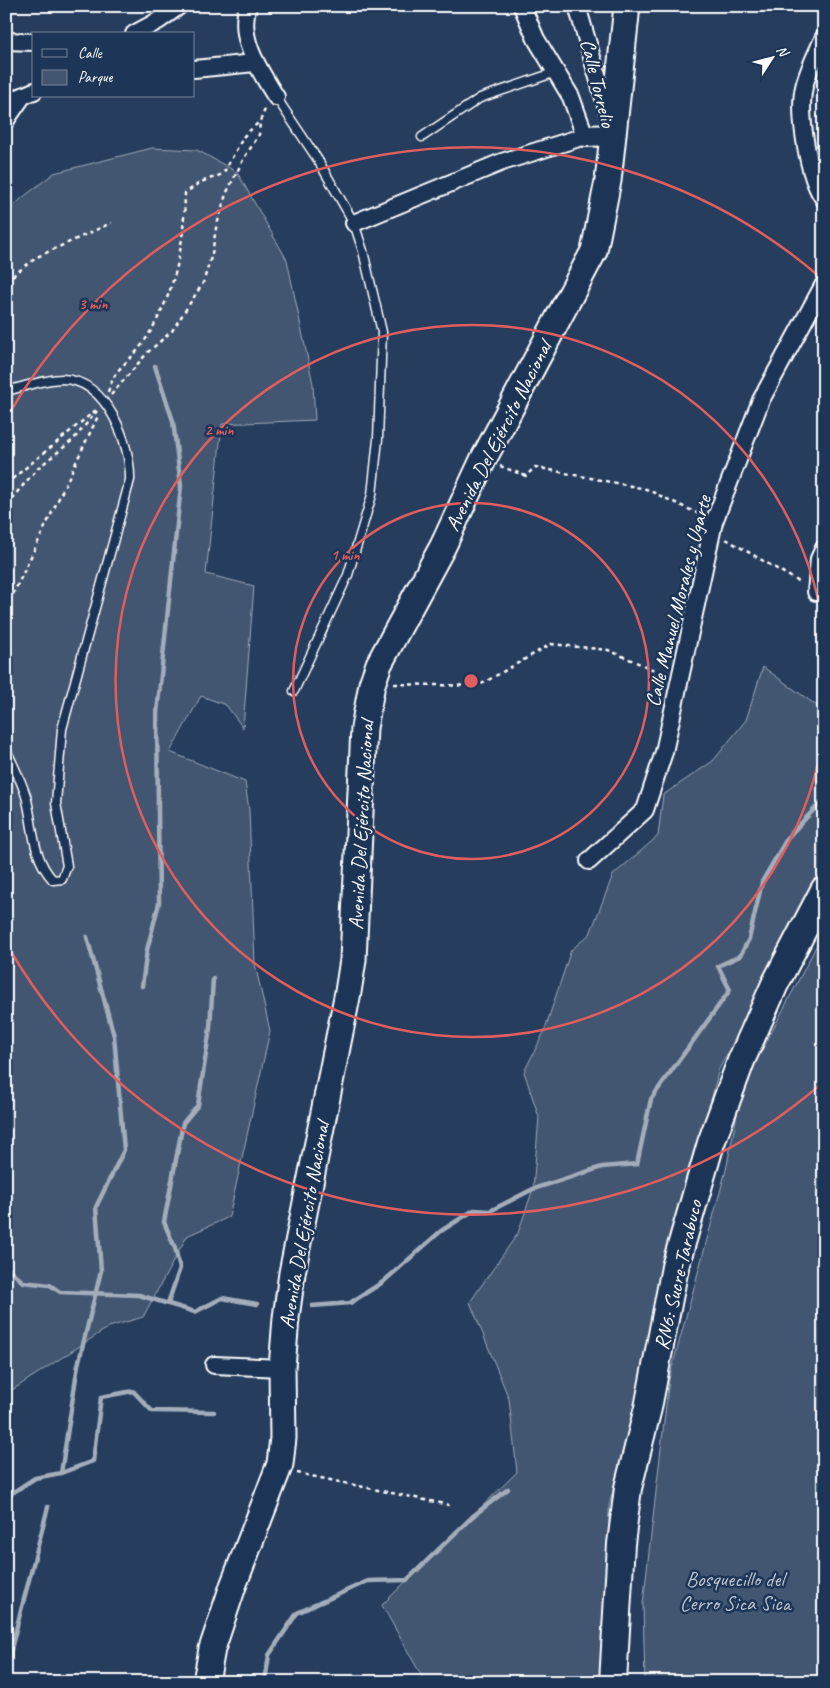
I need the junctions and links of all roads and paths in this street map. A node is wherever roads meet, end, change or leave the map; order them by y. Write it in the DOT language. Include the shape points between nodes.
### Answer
graph roads {
  1 [pos="179,6"];
  2 [pos="248,6"];
  3 [pos="522,6"];
  4 [pos="577,6"];
  5 [pos="627,6"];
  6 [pos="138,32"];
  7 [pos="824,37"];
  8 [pos="6,41"];
  9 [pos="32,42"];
  10 [pos="255,63"];
  11 [pos="195,69"];
  12 [pos="556,72"];
  13 [pos="28,94"];
  14 [pos="276,98"];
  15 [pos="6,103"];
  16 [pos="6,120"];
  17 [pos="260,121"];
  18 [pos="614,135"];
  19 [pos="585,136"];
  20 [pos="422,137"];
  21 [pos="824,199"];
  22 [pos="111,222"];
  23 [pos="354,223"];
  24 [pos="6,281"];
  25 [pos="824,284"];
  26 [pos="6,391"];
  27 [pos="104,402"];
  28 [pos="483,460"];
  29 [pos="6,484"];
  30 [pos="6,505"];
  31 [pos="713,526"];
  32 [pos="824,548"];
  33 [pos="816,592"];
  34 [pos="6,609"];
  35 [pos="679,681"];
  36 [pos="372,684"];
  37 [pos="294,691"];
  38 [pos="6,749"];
  39 [pos="589,861"];
  40 [pos="824,890"];
  41 [pos="214,1364"];
  42 [pos="282,1368"];
  43 [pos="278,1468"];
  44 [pos="449,1505"];
  45 [pos="206,1682"];
  46 [pos="612,1682"];
  1 -- 6 [label="street"];
  2 -- 10 [label="street" via="246,30"];
  3 -- 12 [label="street" via="536,39"];
  4 -- 18 [label="street, Calle Torrelio"];
  5 -- 18 [label="main road, Avenida Del Ejército Nacional"];
  7 -- 21 [label="street" via="804,88 804,136"];
  8 -- 9 [label="street"];
  10 -- 11 [label="street"];
  10 -- 14 [label="street"];
  12 -- 19 [label="street" via="571,97"];
  12 -- 20 [label="lane" via="480,98"];
  13 -- 15 [label="street"];
  13 -- 16 [label="street"];
  14 -- 17 [label="path" via="264,109"];
  14 -- 23 [label="lane" via="318,160"];
  17 -- 27 [label="path" via="259,135 226,194 203,283 172,331 148,352"];
  17 -- 27 [label="path" via="244,136 223,174 201,182 185,194 182,240 173,288 142,344 113,375"];
  18 -- 19 [label="street, Calle Torrelio"];
  18 -- 28 [label="main road, Avenida Del Ejército Nacional" via="594,251"];
  19 -- 23 [label="street" via="502,162"];
  22 -- 24 [label="path" via="37,257"];
  23 -- 37 [label="lane" via="382,332 378,439 372,494 348,575"];
  25 -- 31 [label="street, Calle Manuel Morales y Ugarte" via="761,400"];
  26 -- 27 [label="lane" via="62,379 80,382"];
  27 -- 29 [label="path"];
  27 -- 30 [label="path" via="73,440 38,468"];
  27 -- 34 [label="path"];
  27 -- 38 [label="lane" via="129,454 130,480 62,729 56,803 67,866 62,879 53,880 38,858 26,796"];
  28 -- 31 [label="path" via="526,476 535,467 646,489"];
  28 -- 36 [label="main road, Avenida Del Ejército Nacional" via="442,546 379,664"];
  31 -- 33 [label="path"];
  31 -- 35 [label="street, Calle Manuel Morales y Ugarte"];
  32 -- 33 [label="street" via="819,559"];
  35 -- 36 [label="path" via="608,650 551,644 478,686"];
  35 -- 39 [label="street, Calle Manuel Morales y Ugarte" via="664,752 645,810"];
  36 -- 42 [label="main road, Avenida Del Ejército Nacional" via="364,728 353,960 292,1273"];
  40 -- 46 [label="highway, RN6: Sucre-Tarabuco" via="775,984 741,1061 711,1143 675,1267 648,1408 628,1488"];
  41 -- 42 [label="street"];
  42 -- 43 [label="main road, Avenida Del Ejército Nacional" via="283,1438"];
  43 -- 44 [label="path"];
  43 -- 45 [label="main road, Avenida Del Ejército Nacional" via="233,1586 212,1649"];
}
